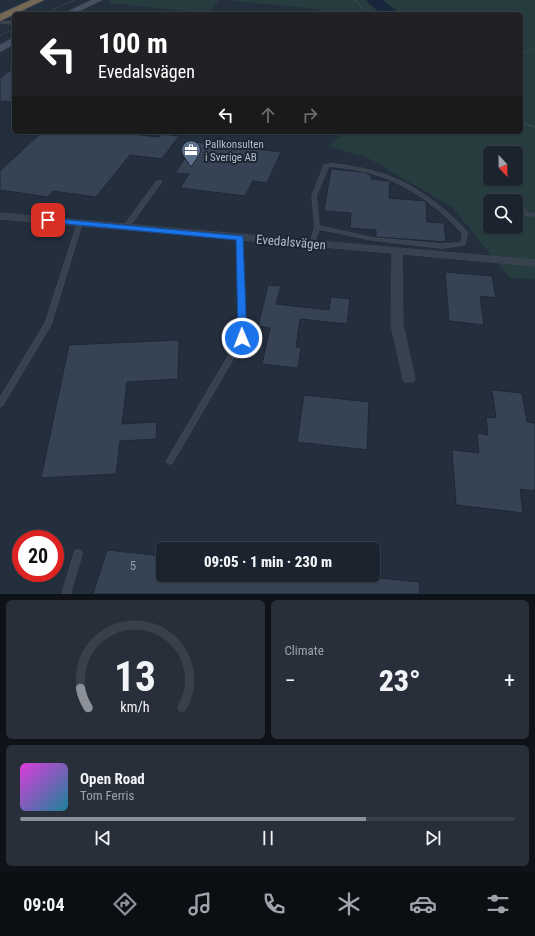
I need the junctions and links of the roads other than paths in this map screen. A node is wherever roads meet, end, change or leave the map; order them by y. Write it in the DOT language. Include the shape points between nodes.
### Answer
graph roads {
  1 [pos="39,0"];
  2 [pos="98,0"];
  3 [pos="25,7"];
  4 [pos="0,12"];
  5 [pos="14,12"];
  6 [pos="71,12"];
  7 [pos="12,13"];
  8 [pos="0,18"];
  9 [pos="0,22"];
  10 [pos="12,23"];
  11 [pos="12,42"];
  12 [pos="0,49"];
  13 [pos="159,182"];
  14 [pos="523,210"];
  15 [pos="535,215"];
  16 [pos="0,216"];
  17 [pos="80,223"];
  18 [pos="126,227"];
  19 [pos="317,227"];
  20 [pos="240,238"];
  21 [pos="312,244"];
  22 [pos="397,251"];
  23 [pos="535,263"];
  24 [pos="409,379"];
  25 [pos="0,404"];
  26 [pos="170,461"];
  27 [pos="78,554"];
  28 [pos="66,594"];
  1 -- 3 [label="highway"];
  2 -- 6 [label="street"];
  3 -- 4 [label="highway"];
  3 -- 5 [label="highway"];
  7 -- 8 [label="highway"];
  9 -- 10 [label="lane"];
  11 -- 12 [label="street"];
  13 -- 18 [label="lane"];
  14 -- 15 [label="lane" via="527,214"];
  16 -- 17 [label="street, Evedalsvägen"];
  17 -- 18 [label="street, Evedalsvägen"];
  17 -- 25 [label="lane" via="48,324"];
  18 -- 20 [label="street, Evedalsvägen"];
  19 -- 19 [label="lane" via="314,196 326,166 342,165 373,170 428,198 465,233 463,244 442,246 373,240"];
  19 -- 21 [label="lane"];
  20 -- 21 [label="street, Evedalsvägen"];
  20 -- 26 [label="lane" via="242,338"];
  21 -- 22 [label="street, Evedalsvägen"];
  22 -- 23 [label="street, Evedalsvägen"];
  22 -- 24 [label="street" via="397,325"];
  27 -- 28 [label="lane"];
}
